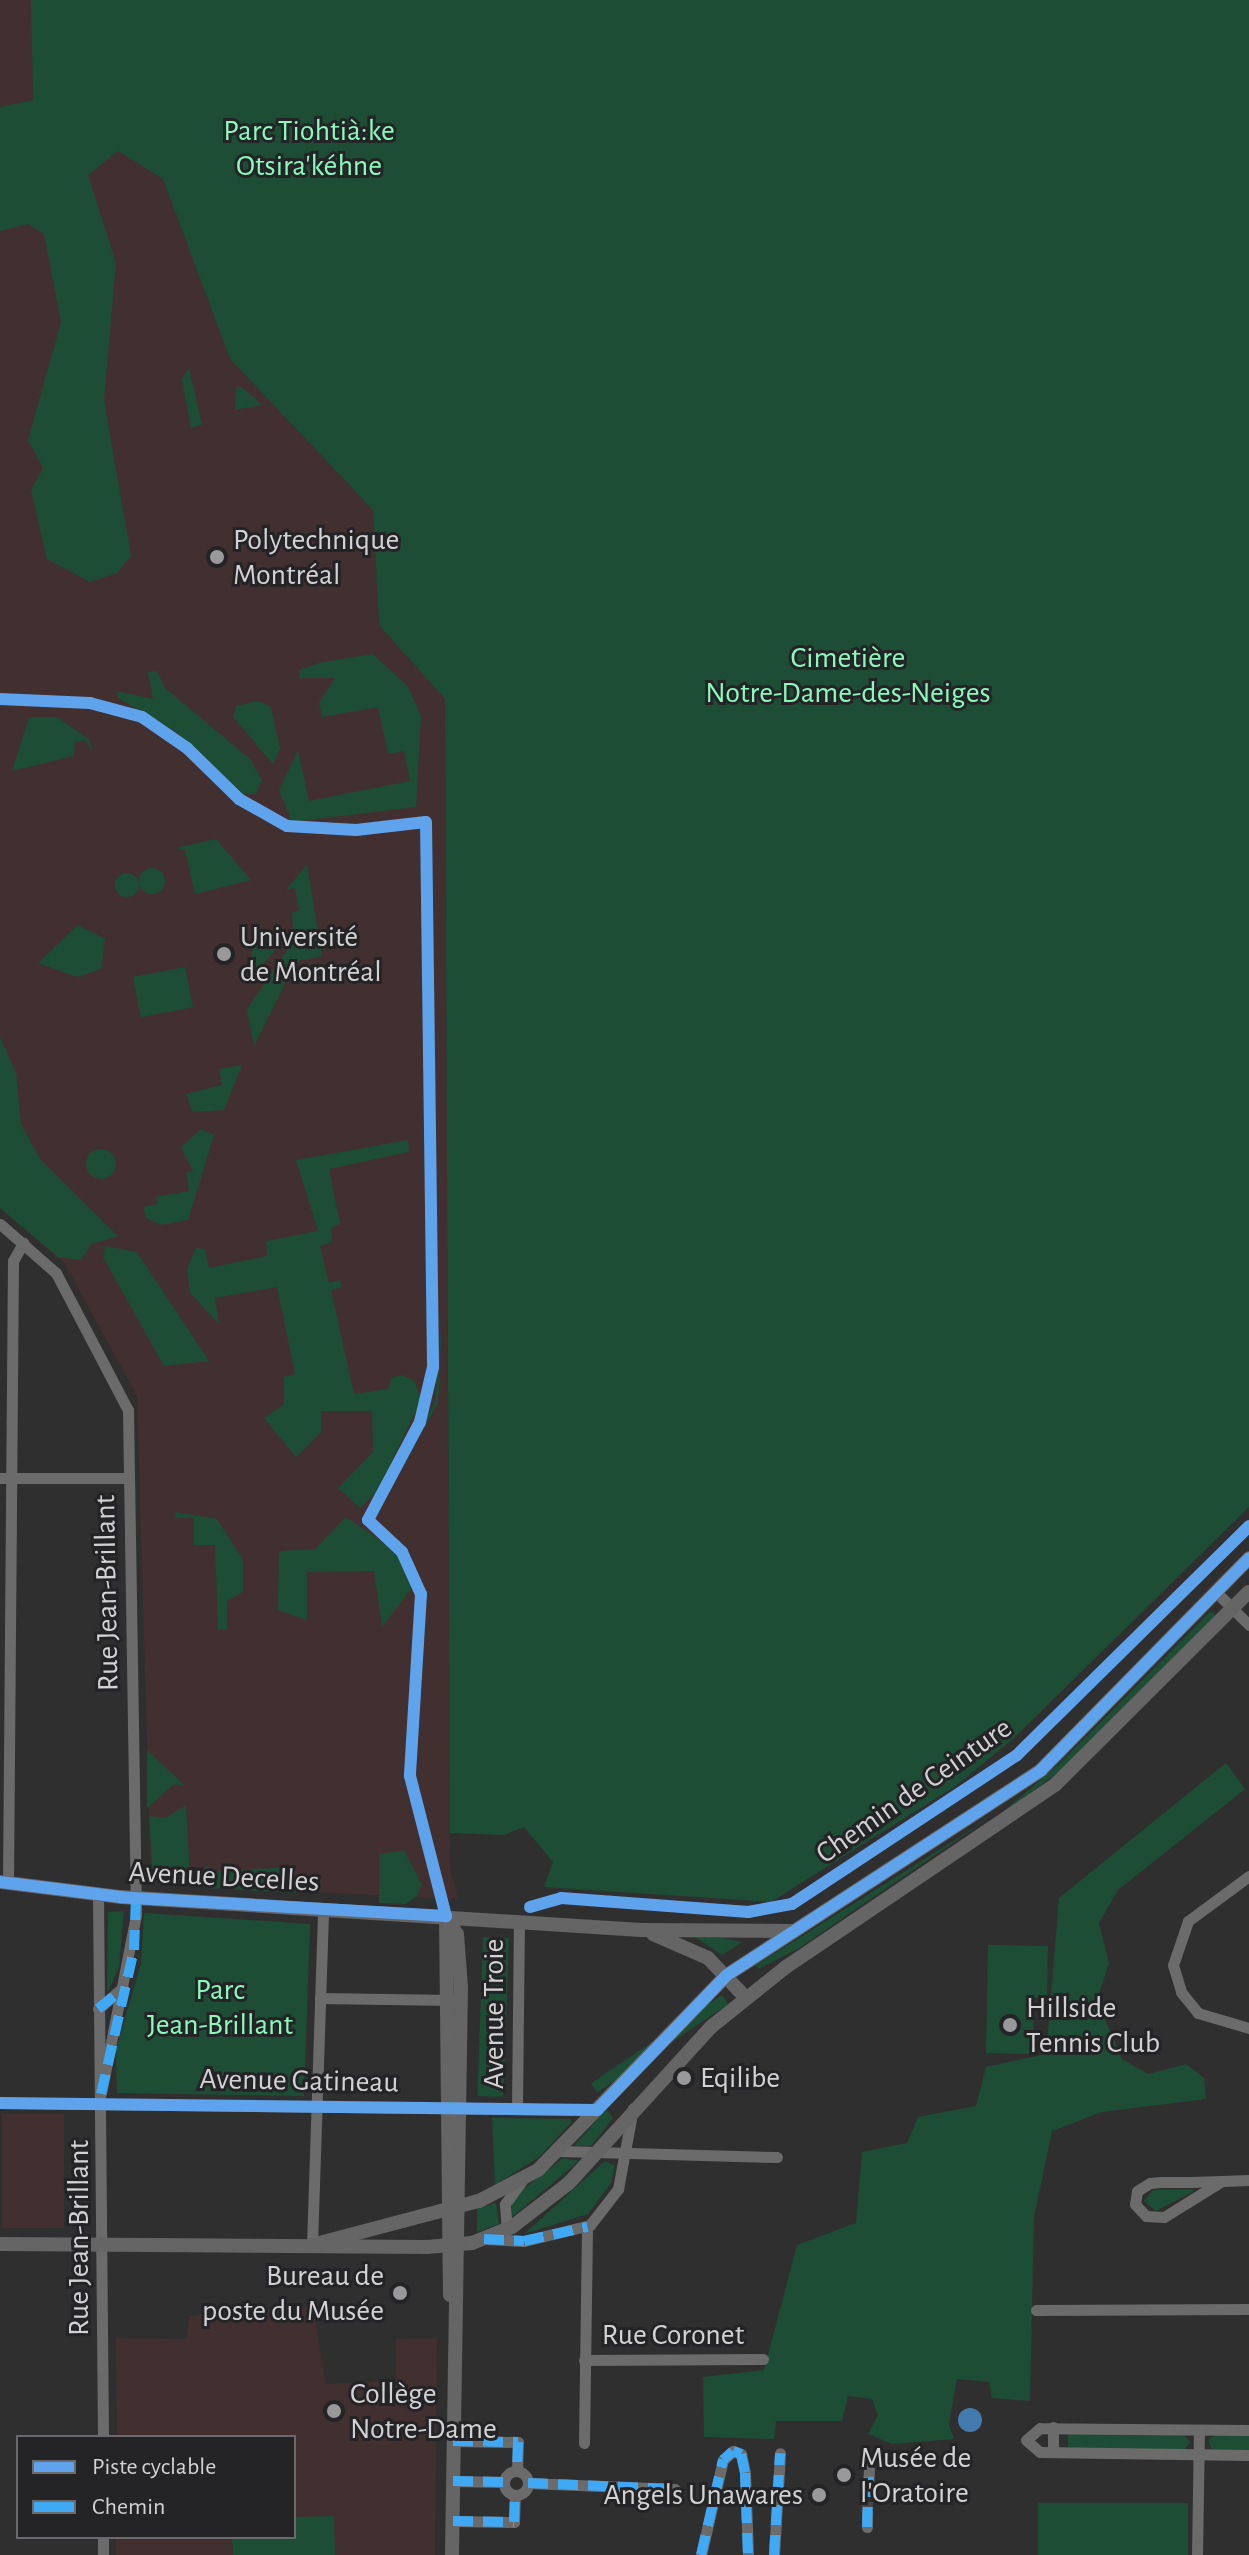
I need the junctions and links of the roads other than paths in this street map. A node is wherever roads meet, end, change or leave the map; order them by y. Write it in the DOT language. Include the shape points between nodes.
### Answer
graph roads {
  1 [pos="0,1224"];
  2 [pos="23,1243"];
  3 [pos="6,1478"];
  4 [pos="129,1478"];
  5 [pos="1249,1558"];
  6 [pos="1215,1591"];
  7 [pos="1249,1592"];
  8 [pos="1233,1609"];
  9 [pos="1249,1625"];
  10 [pos="1249,1876"];
  11 [pos="4,1883"];
  12 [pos="98,1895"];
  13 [pos="136,1898"];
  14 [pos="323,1909"];
  15 [pos="446,1916"];
  16 [pos="519,1921"];
  17 [pos="641,1930"];
  18 [pos="797,1931"];
  19 [pos="727,1975"];
  20 [pos="124,1986"];
  21 [pos="320,1998"];
  22 [pos="746,1998"];
  23 [pos="445,2000"];
  24 [pos="461,2000"];
  25 [pos="98,2009"];
  26 [pos="1249,2028"];
  27 [pos="101,2099"];
  28 [pos="0,2103"];
  29 [pos="316,2107"];
  30 [pos="454,2108"];
  31 [pos="517,2108"];
  32 [pos="633,2108"];
  33 [pos="597,2110"];
  34 [pos="600,2149"];
  35 [pos="560,2151"];
  36 [pos="627,2155"];
  37 [pos="777,2157"];
  38 [pos="523,2180"];
  39 [pos="1249,2180"];
  40 [pos="1222,2181"];
  41 [pos="460,2207"];
  42 [pos="445,2212"];
  43 [pos="587,2227"];
  44 [pos="507,2229"];
  45 [pos="484,2239"];
  46 [pos="0,2244"];
  47 [pos="104,2244"];
  48 [pos="312,2245"];
  49 [pos="452,2246"];
  50 [pos="1249,2309"];
  51 [pos="1036,2310"];
  52 [pos="763,2359"];
  53 [pos="584,2360"];
  54 [pos="1053,2427"];
  55 [pos="1199,2430"];
  56 [pos="1249,2430"];
  57 [pos="103,2435"];
  58 [pos="453,2441"];
  59 [pos="584,2443"];
  60 [pos="1053,2452"];
  61 [pos="780,2453"];
  62 [pos="1199,2454"];
  63 [pos="1249,2455"];
  64 [pos="869,2469"];
  65 [pos="517,2471"];
  66 [pos="453,2481"];
  67 [pos="504,2482"];
  68 [pos="528,2483"];
  69 [pos="868,2488"];
  70 [pos="675,2489"];
  71 [pos="515,2495"];
  72 [pos="867,2512"];
  73 [pos="453,2521"];
  74 [pos="867,2527"];
  75 [pos="452,2555"];
  76 [pos="701,2555"];
  77 [pos="748,2555"];
  78 [pos="774,2555"];
  79 [pos="1197,2555"];
  1 -- 2 [label="street, Rue Jean-Brillant"];
  2 -- 3 [label="street" via="13,1261"];
  2 -- 4 [label="street, Rue Jean-Brillant" via="56,1273 123,1395"];
  3 -- 4 [label="street"];
  3 -- 11 [label="street"];
  4 -- 13 [label="street, Rue Jean-Brillant"];
  5 -- 6 [label="main road"];
  6 -- 8 [label="street"];
  6 -- 18 [label="main road" via="1033,1776"];
  7 -- 8 [label="main road"];
  8 -- 9 [label="street"];
  8 -- 22 [label="main road" via="1058,1783"];
  10 -- 26 [label="street" via="1188,1921 1173,1965 1180,1990 1198,2013"];
  11 -- 12 [label="main road, Avenue Decelles"];
  12 -- 13 [label="main road, Avenue Decelles"];
  12 -- 25 [label="street, Rue Jean-Brillant"];
  13 -- 14 [label="main road, Avenue Decelles"];
  13 -- 20 [label="street, Rue Jean-Brillant"];
  14 -- 15 [label="main road, Avenue Decelles"];
  14 -- 21 [label="street"];
  15 -- 16 [label="main road, Avenue Decelles"];
  15 -- 23 [label="main road"];
  15 -- 24 [label="main road" via="457,1934"];
  16 -- 17 [label="main road, Avenue Decelles"];
  16 -- 31 [label="street, Avenue Troie"];
  17 -- 18 [label="main road, Avenue Decelles"];
  17 -- 19 [label="main road, Avenue Decelles" via="692,1948"];
  18 -- 19 [label="main road"];
  19 -- 22 [label="main road, Avenue Decelles"];
  19 -- 33 [label="main road"];
  20 -- 25 [label="street"];
  20 -- 27 [label="street, Rue Jean-Brillant"];
  21 -- 23 [label="street"];
  21 -- 29 [label="street"];
  22 -- 32 [label="main road"];
  23 -- 24 [label="street"];
  23 -- 30 [label="main road"];
  24 -- 30 [label="main road"];
  25 -- 27 [label="street, Rue Jean-Brillant"];
  27 -- 28 [label="street, Avenue Gatineau"];
  27 -- 29 [label="street, Avenue Gatineau"];
  27 -- 47 [label="street, Rue Jean-Brillant"];
  29 -- 30 [label="street, Avenue Gatineau"];
  29 -- 48 [label="street"];
  30 -- 31 [label="street, Avenue Gatineau"];
  30 -- 41 [label="main road"];
  30 -- 42 [label="main road"];
  31 -- 33 [label="street, Avenue Gatineau"];
  32 -- 34 [label="main road"];
  32 -- 36 [label="street"];
  33 -- 35 [label="main road"];
  34 -- 35 [label="street"];
  34 -- 36 [label="street"];
  34 -- 44 [label="main road" via="561,2192"];
  35 -- 38 [label="main road"];
  36 -- 37 [label="street"];
  36 -- 43 [label="street" via="613,2198"];
  38 -- 41 [label="main road"];
  38 -- 44 [label="street" via="505,2204"];
  39 -- 40 [label="street"];
  40 -- 40 [label="street" via="1148,2184 1137,2191 1135,2205 1146,2216 1164,2217"];
  41 -- 42 [label="main road"];
  41 -- 49 [label="main road"];
  42 -- 48 [label="main road"];
  42 -- 49 [label="main road"];
  43 -- 45 [label="street" via="524,2241"];
  43 -- 53 [label="street"];
  44 -- 45 [label="main road"];
  45 -- 49 [label="main road"];
  46 -- 47 [label="main road"];
  47 -- 48 [label="main road"];
  47 -- 57 [label="street, Rue Jean-Brillant"];
  48 -- 49 [label="main road"];
  49 -- 58 [label="main road"];
  50 -- 51 [label="street"];
  52 -- 53 [label="street, Rue Coronet"];
  53 -- 59 [label="street"];
  54 -- 55 [label="street"];
  54 -- 60 [label="street"];
  54 -- 60 [label="street" via="1035,2428 1026,2440"];
  55 -- 56 [label="street"];
  55 -- 62 [label="street"];
  58 -- 65 [label="street" via="518,2442"];
  58 -- 66 [label="main road"];
  60 -- 62 [label="street"];
  61 -- 78 [label="street"];
  62 -- 63 [label="street"];
  62 -- 79 [label="street"];
  64 -- 69 [label="street"];
  65 -- 67 [label="street"];
  65 -- 68 [label="street"];
  66 -- 67 [label="street"];
  66 -- 73 [label="main road"];
  67 -- 71 [label="street"];
  68 -- 70 [label="street"];
  68 -- 71 [label="street"];
  71 -- 73 [label="street" via="514,2522"];
  72 -- 74 [label="street"];
  73 -- 75 [label="main road"];
  76 -- 77 [label="street" via="723,2460 733,2451 741,2454 745,2473"];
}
